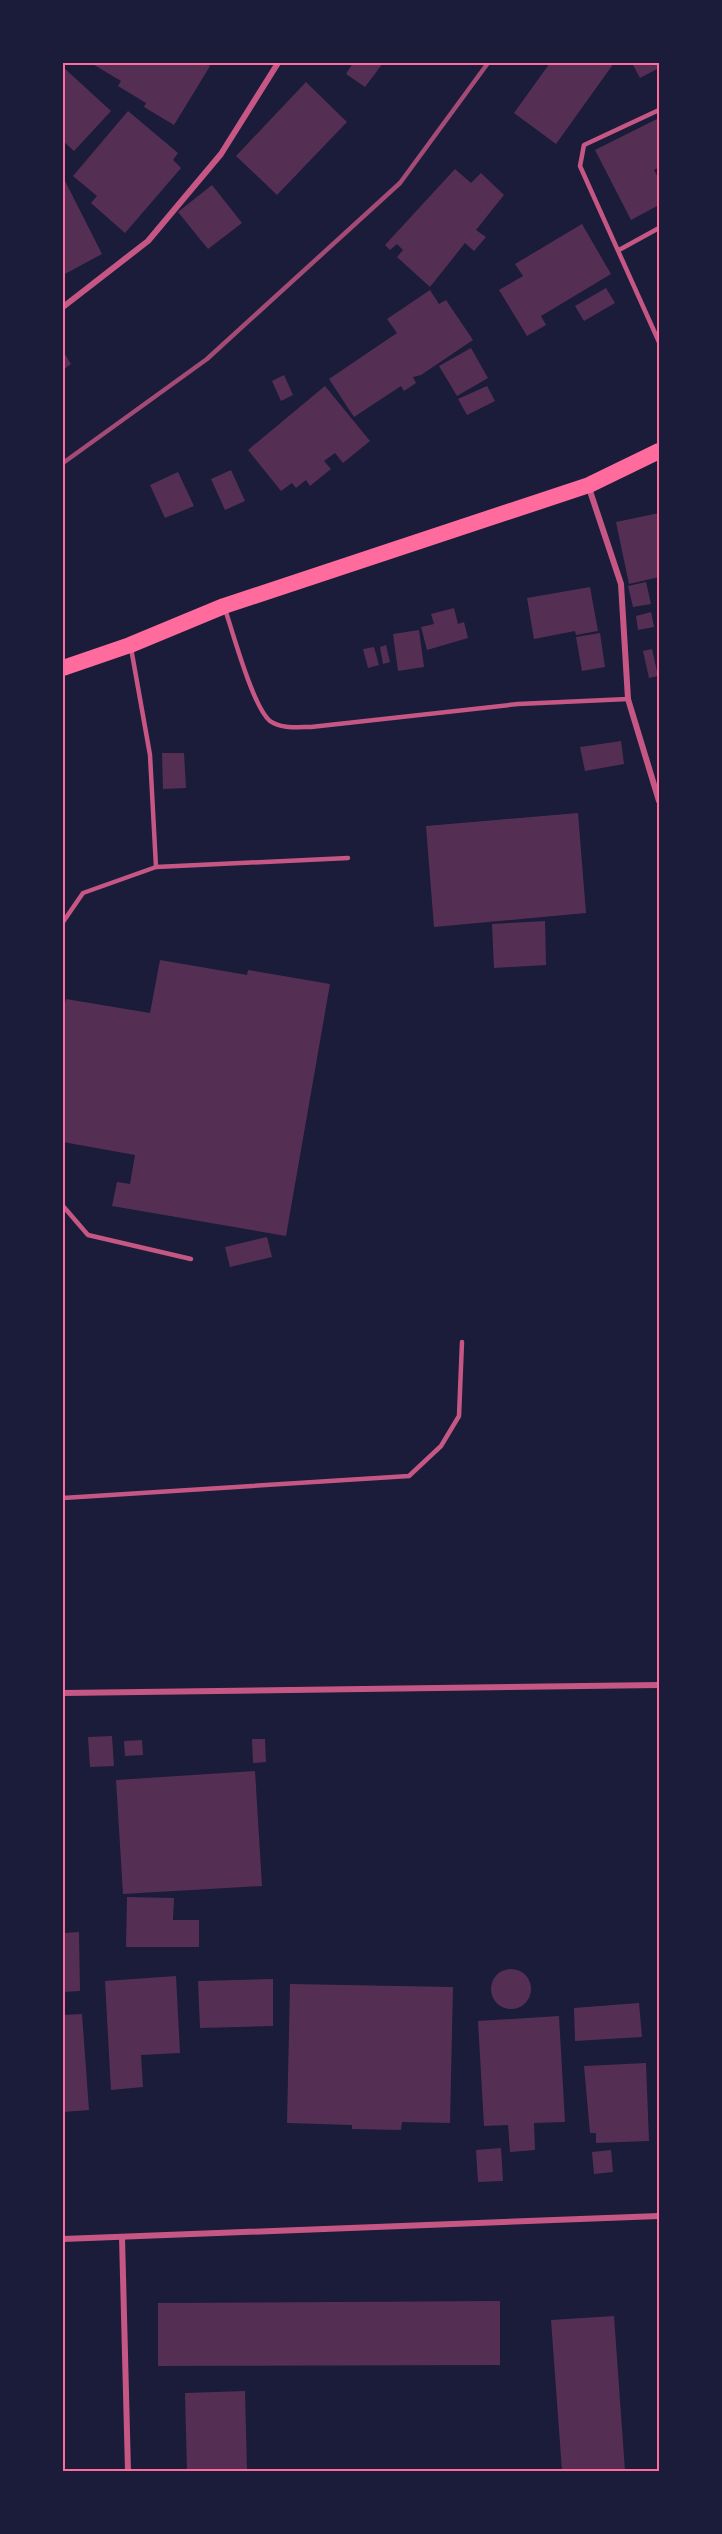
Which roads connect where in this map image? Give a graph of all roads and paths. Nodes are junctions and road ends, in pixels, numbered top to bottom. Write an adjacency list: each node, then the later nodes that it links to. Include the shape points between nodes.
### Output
1 (278, 63): 5 (street, via 221,154 148,241)
2 (659, 110): 4 (lane, via 584,145 580,166)
3 (659, 228): 4 (lane)
4 (619, 250): 6 (lane)
5 (63, 307)
6 (659, 342)
7 (659, 451): 8 (highway)
8 (589, 485): 9 (highway); 12 (street, via 621,584)
9 (224, 606): 10 (highway); 12 (lane, via 259,707 271,721 285,727 518,704)
10 (130, 645): 11 (highway); 15 (lane, via 150,755)
11 (63, 668)
12 (628, 699): 13 (street)
13 (659, 801)
14 (348, 858): 15 (lane)
15 (156, 867): 16 (lane, via 83,893)
16 (63, 922)
17 (63, 1206): 18 (lane, via 88,1235)
18 (191, 1259)
19 (462, 1342): 20 (lane, via 459,1416 441,1446 409,1476)
20 (63, 1498)
21 (659, 1685): 22 (street)
22 (63, 1693)
23 (659, 2216): 24 (street)
24 (122, 2237): 25 (street); 26 (street)
25 (63, 2239)
26 (128, 2471)

